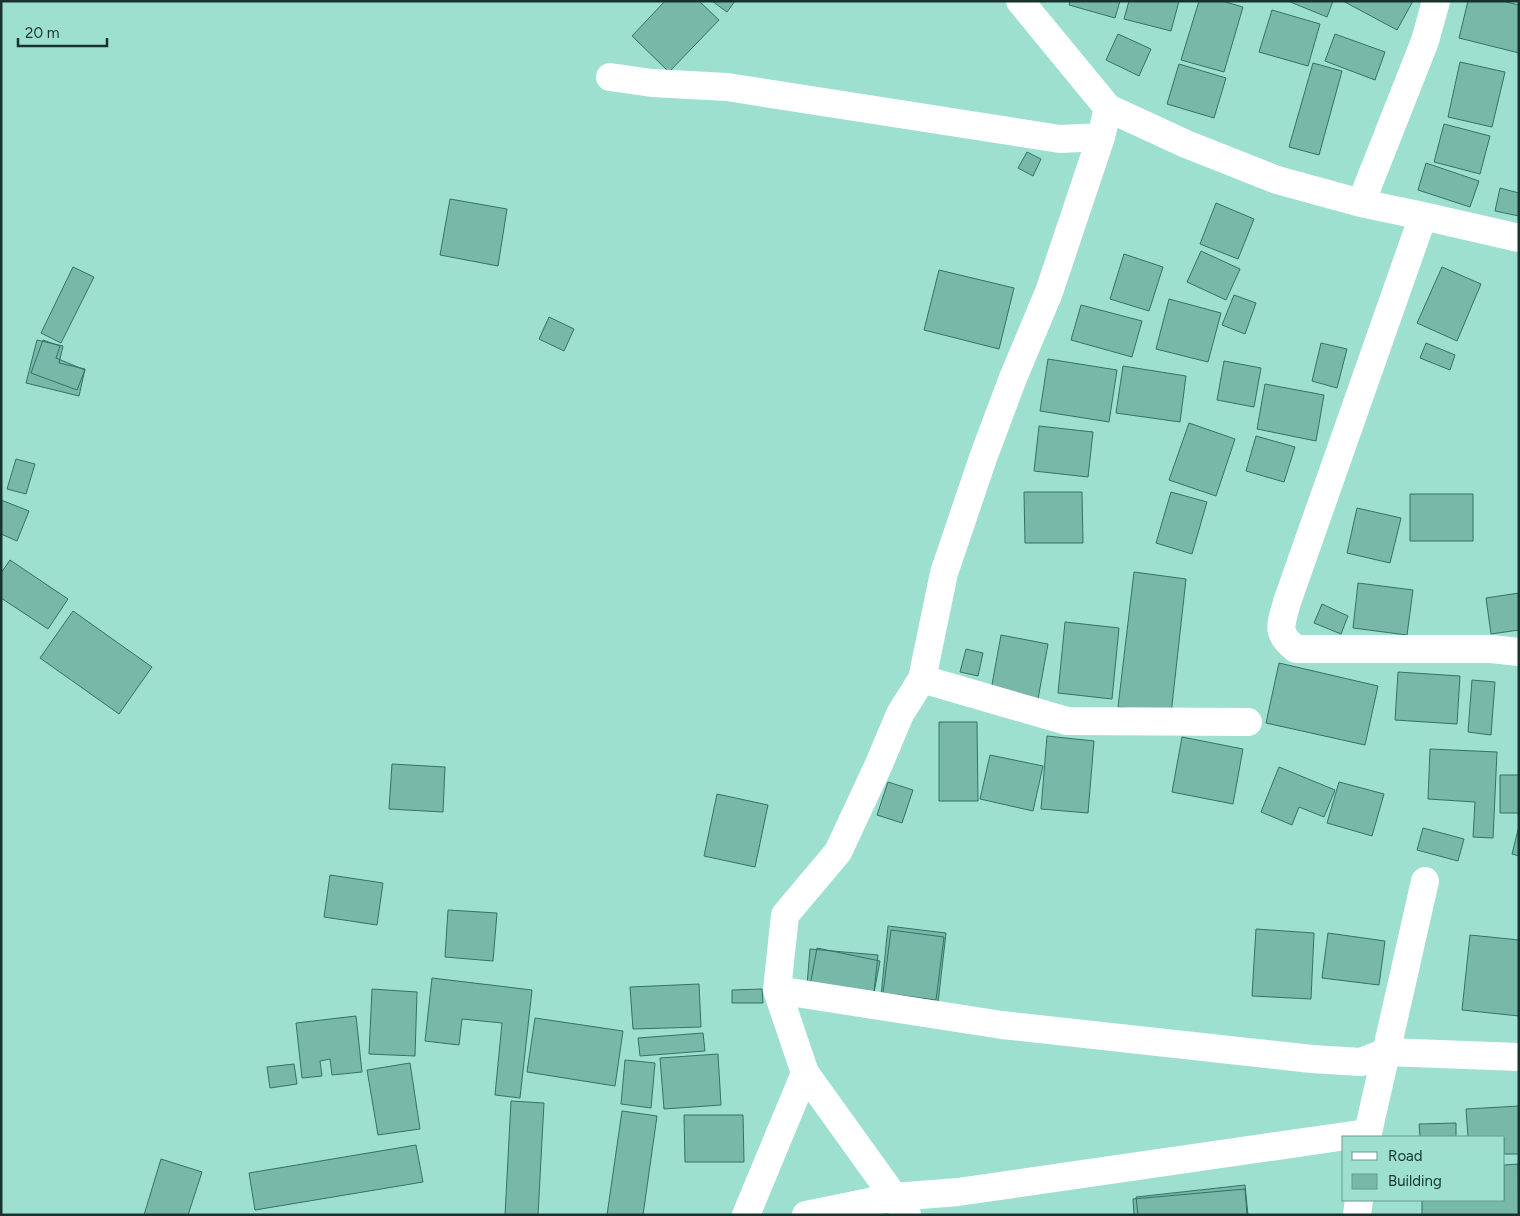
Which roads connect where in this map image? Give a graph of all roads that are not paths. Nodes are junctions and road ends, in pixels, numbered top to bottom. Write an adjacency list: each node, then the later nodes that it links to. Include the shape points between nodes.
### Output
1 (1020, 1): 4 (street)
2 (1436, 1): 6 (street, via 1425,41)
3 (610, 77): 5 (street, via 726,87 1060,139)
4 (1108, 108): 5 (street); 6 (street, via 1276,180)
5 (1101, 137): 10 (street, via 1049,292 1009,387 944,573)
6 (1361, 203): 7 (street)
7 (1423, 216): 8 (street); 9 (street, via 1280,627 1285,640 1296,649 1491,649)
8 (1519, 238)
9 (1519, 652)
10 (922, 679): 11 (street, via 1067,721); 13 (street, via 900,714 838,852 785,915)
11 (1248, 722)
12 (1424, 881): 14 (street)
13 (777, 990): 14 (street, via 1002,1025 1208,1049 1361,1062); 16 (street)
14 (1386, 1052): 15 (street); 17 (street)
15 (1519, 1057)
16 (805, 1073): 20 (street); 21 (street)
17 (1367, 1135)
18 (1342, 1138): 20 (street, via 958,1192)
19 (1359, 1201): 23 (street)
20 (900, 1206): 22 (street)
21 (746, 1215)
22 (806, 1215)
23 (1357, 1215)

